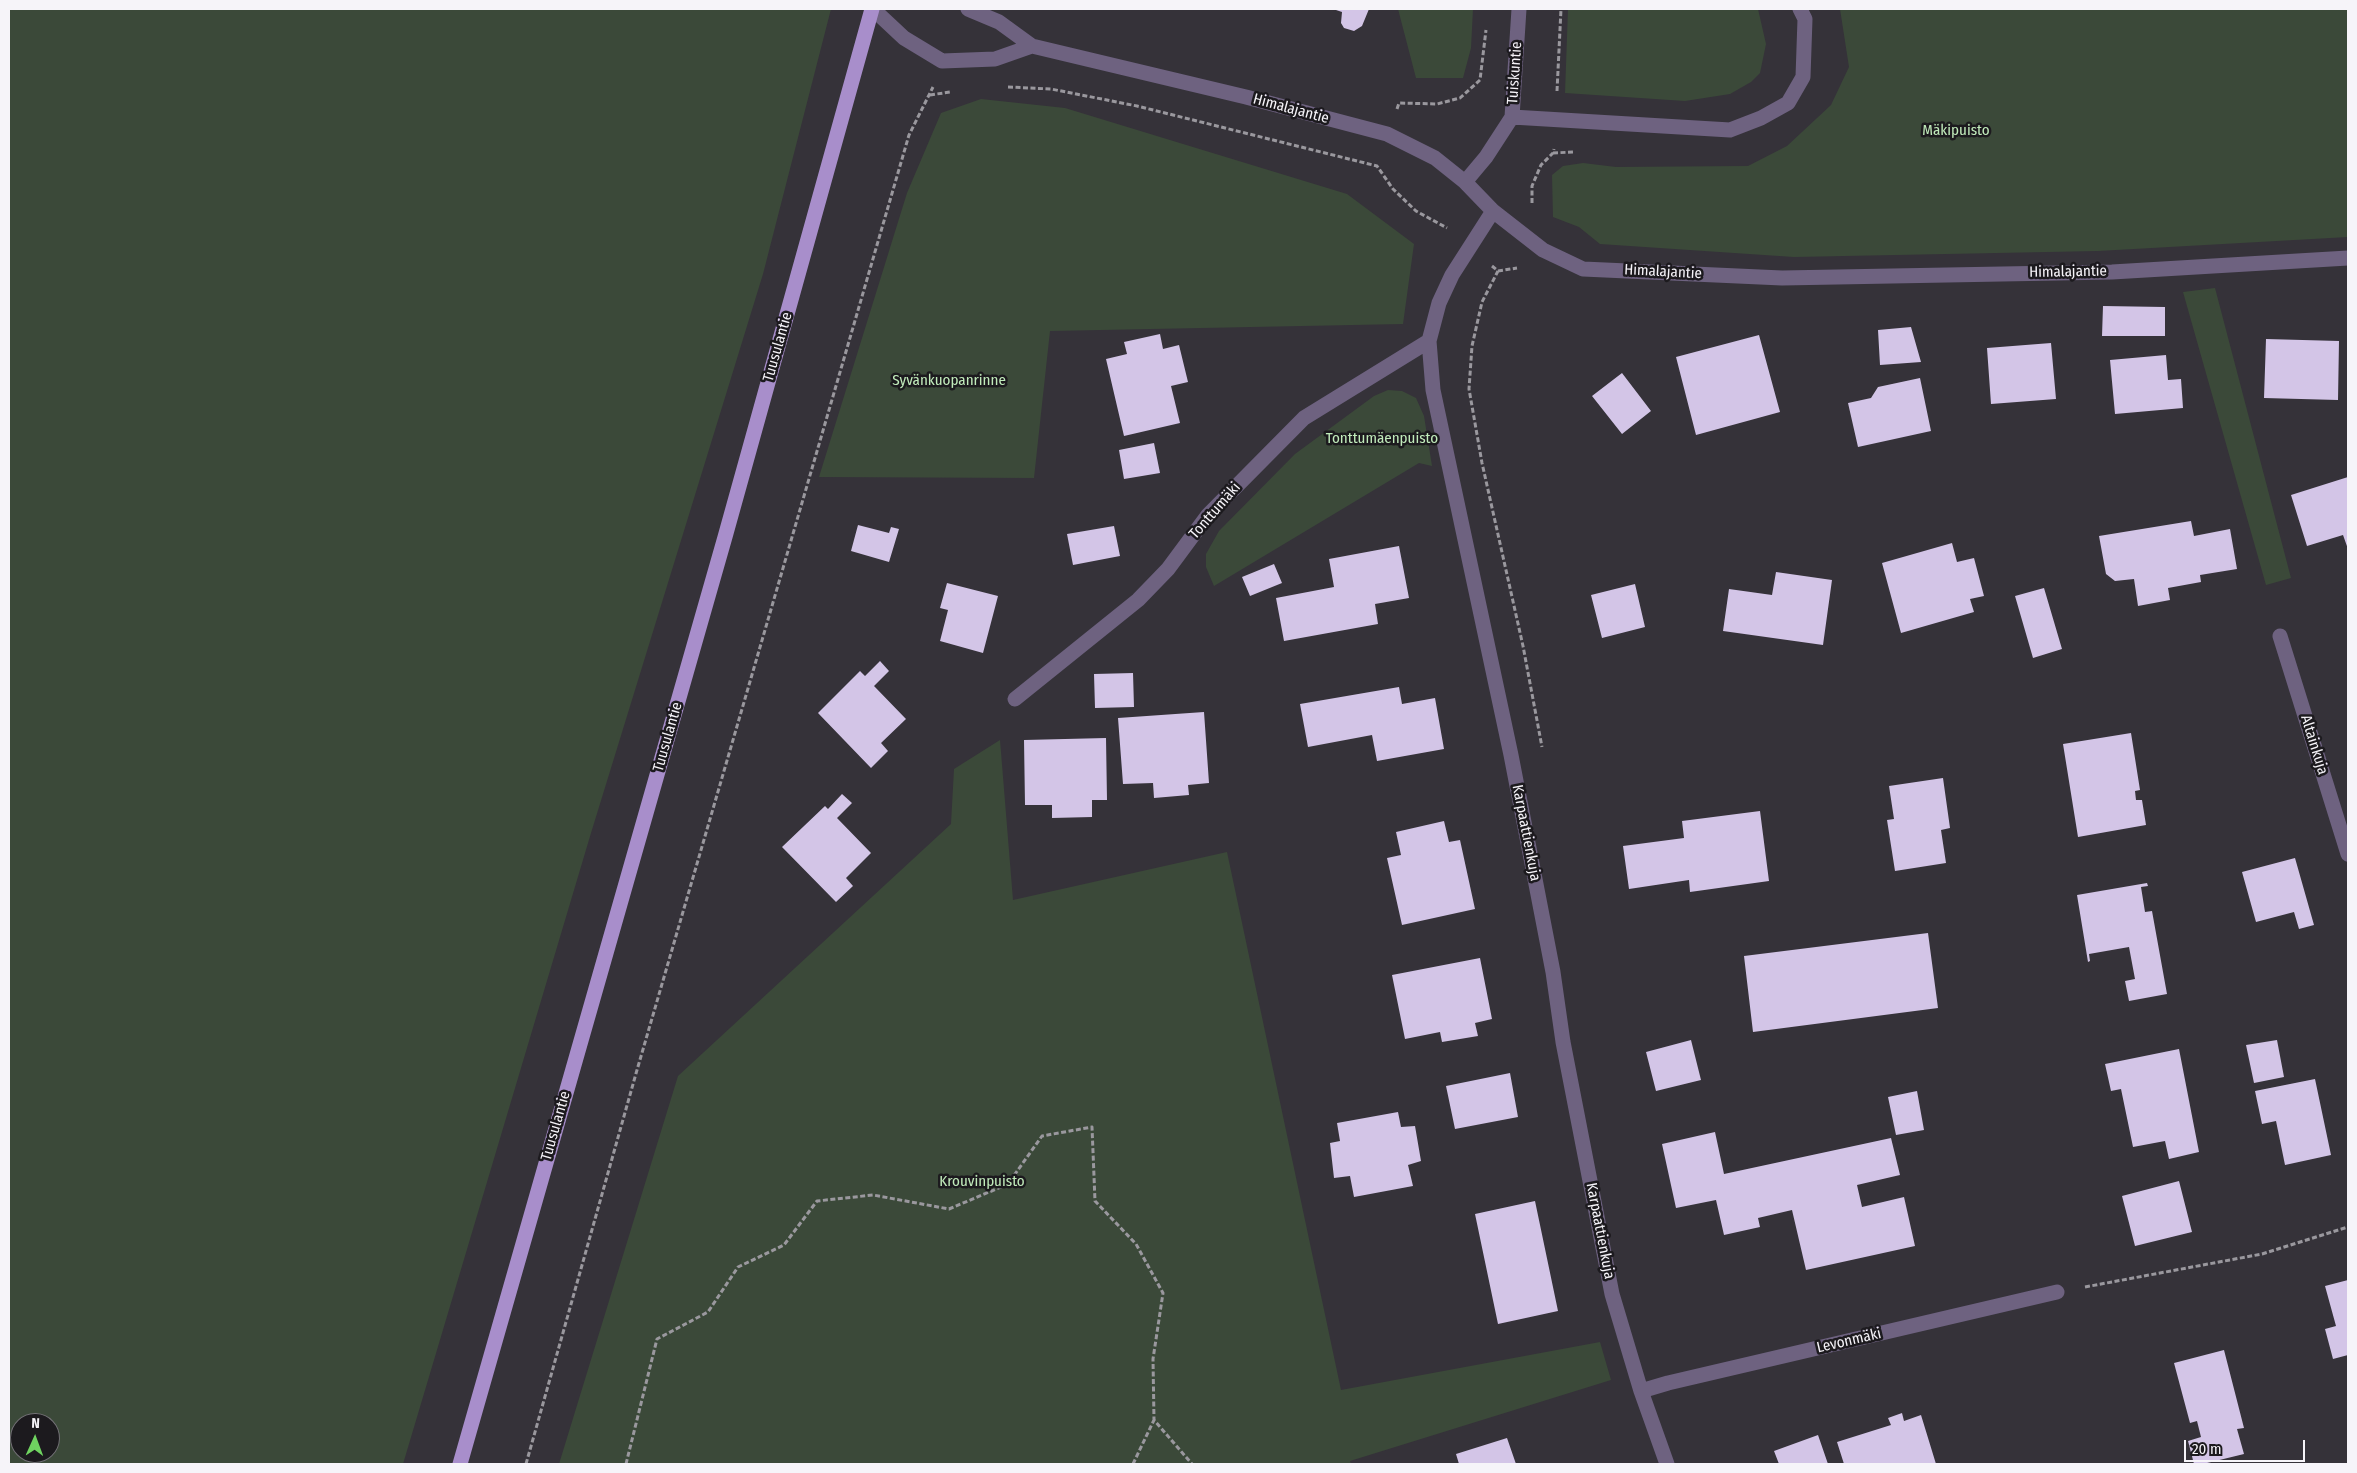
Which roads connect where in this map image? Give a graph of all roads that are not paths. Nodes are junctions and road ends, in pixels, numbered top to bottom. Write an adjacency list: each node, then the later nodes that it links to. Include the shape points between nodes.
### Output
1 (872, 9): 5 (street, via 904,38 942,61 995,59); 16 (main road, Tuusulantie)
2 (968, 9): 5 (street, Himalajantie, via 998,22)
3 (1519, 9): 6 (street, Tuiskuntie)
4 (1800, 9): 6 (street, via 1805,19 1802,77 1788,102 1761,118 1730,130)
5 (1032, 46): 7 (street, Himalajantie, via 1387,134 1435,158)
6 (1512, 117): 7 (street, Tuiskuntie)
7 (1465, 182): 8 (street, Himalajantie)
8 (1493, 211): 9 (street, Himalajantie, via 1543,250 1583,269 1782,278 2112,272); 10 (street, Karpaattienkuja, via 1452,275 1439,303)
9 (2348, 258)
10 (1429, 341): 12 (street, Tonttumäki, via 1304,418 1208,515 1168,569 1138,600); 15 (street, Karpaattienkuja, via 1433,390 1554,972 1563,1042 1612,1294)
11 (2280, 636): 13 (street, Altainkuja)
12 (1015, 699)
13 (2348, 854)
14 (2058, 1292): 15 (street, Levonmäki)
15 (1641, 1391): 17 (street, Karpaattienkuja)
16 (460, 1464)
17 (1667, 1464)

